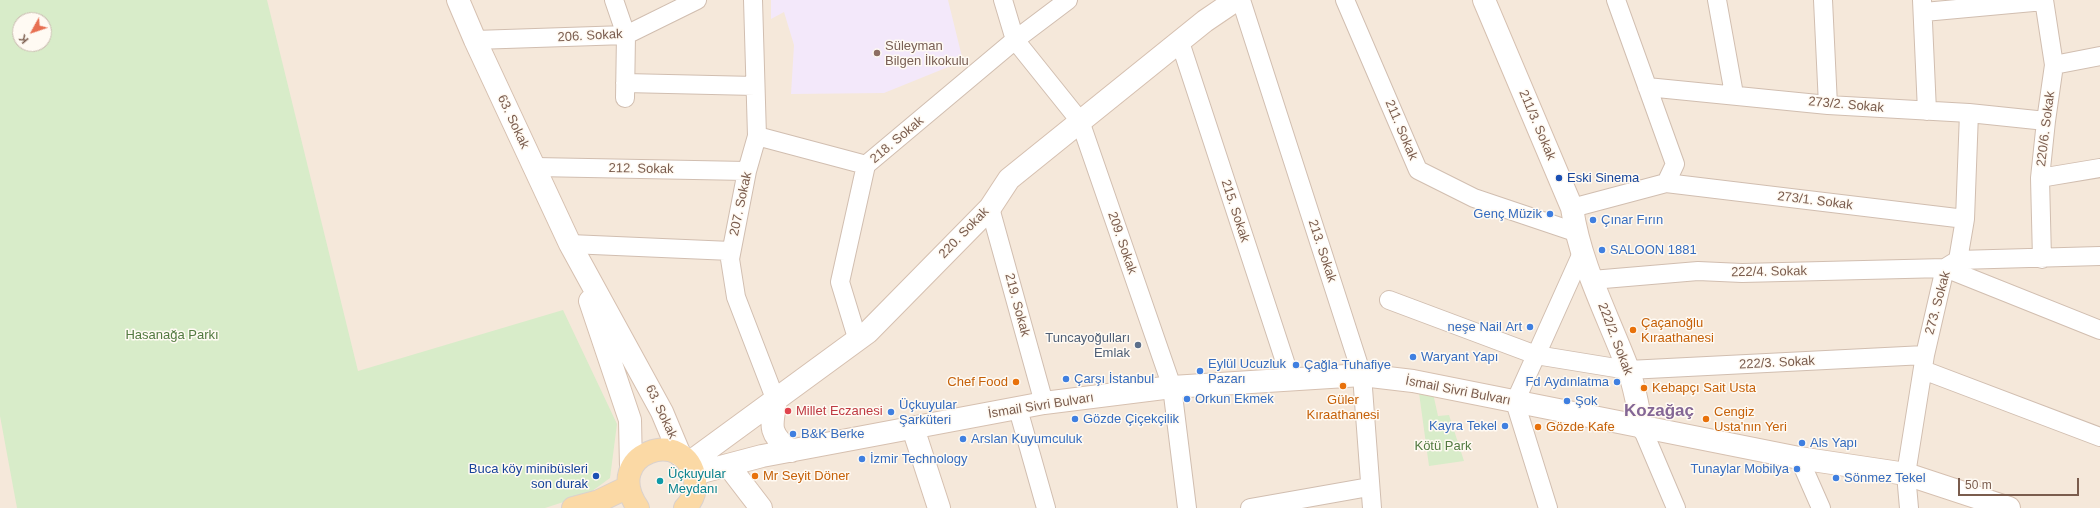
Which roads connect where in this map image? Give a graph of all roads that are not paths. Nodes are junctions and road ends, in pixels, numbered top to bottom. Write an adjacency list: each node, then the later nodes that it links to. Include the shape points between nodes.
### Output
1 (458, 0): 17 (main road, 63. Sokak)
2 (614, 0): 16 (street)
3 (697, 0): 16 (street, 206. Sokak)
4 (753, 0): 22 (street, 207. Sokak)
5 (1003, 0): 18 (street, 209. Sokak)
6 (1068, 0): 18 (street, 218. Sokak)
7 (1236, 0): 19 (main road, 220. Sokak)
8 (1241, 0): 54 (street, 213. Sokak)
9 (1345, 0): 40 (street, 211. Sokak, via 1418,170 1474,198)
10 (1484, 0): 38 (main road, 211/3. Sokak)
11 (1616, 0): 23 (street)
12 (1717, 0): 24 (street)
13 (1823, 0): 25 (street)
14 (2044, 1): 15 (street); 21 (street, 220/6. Sokak)
15 (1923, 6): 26 (street)
16 (626, 36): 17 (street, 206. Sokak); 22 (street, via 625,90)
17 (475, 40): 32 (main road, 63. Sokak)
18 (1015, 40): 28 (street, 209. Sokak); 31 (street, 218. Sokak)
19 (1180, 42): 28 (main road, 220. Sokak); 55 (street, 215. Sokak)
20 (2100, 56): 21 (street)
21 (2054, 65): 29 (street, 220/6. Sokak)
22 (755, 86): 30 (street, 207. Sokak)
23 (1647, 87): 24 (street, 273/2. Sokak); 36 (street, via 1675,164)
24 (1734, 94): 25 (street, 273/2. Sokak)
25 (1828, 105): 26 (street, 273/2. Sokak)
26 (1927, 112): 27 (street, 273/2. Sokak)
27 (1969, 114): 29 (street, 273/2. Sokak); 39 (street, 273. Sokak)
28 (1080, 121): 37 (main road, 220. Sokak, via 1009,179); 56 (street, 209. Sokak)
29 (2046, 121): 35 (street, 220/6. Sokak)
30 (757, 136): 31 (street); 34 (street, 207. Sokak)
31 (866, 165): 50 (street, 218. Sokak, via 840,282)
32 (535, 167): 34 (street, 212. Sokak); 41 (main road, 63. Sokak)
33 (2100, 168): 35 (street)
34 (747, 171): 42 (street, 207. Sokak)
35 (2040, 178): 45 (street, 220/6. Sokak)
36 (1666, 183): 38 (street, 273/1. Sokak); 39 (street, 273/1. Sokak)
37 (990, 208): 50 (main road, 220. Sokak); 59 (street, 219. Sokak)
38 (1572, 208): 40 (main road, 211/3. Sokak)
39 (1965, 219): 46 (street, 273. Sokak)
40 (1575, 232): 43 (main road, 211/3. Sokak)
41 (570, 244): 42 (street); 66 (main road, 63. Sokak, via 659,405); 70 (main road, 63. Sokak, via 630,420)
42 (731, 251): 57 (street, 207. Sokak, via 736,297)
43 (1582, 253): 47 (main road, 222/2. Sokak); 51 (street)
44 (2100, 256): 45 (street, 222/4. Sokak)
45 (2042, 259): 46 (street, 222/4. Sokak)
46 (1952, 264): 47 (street, 222/4. Sokak, via 1742,274 1698,271); 49 (street); 52 (street, 273. Sokak)
47 (1592, 280): 53 (main road, 222/2. Sokak)
48 (1389, 300): 51 (street, 222/3. Sokak)
49 (2100, 330)
50 (858, 341): 57 (main road, 220. Sokak)
51 (1536, 355): 53 (street, 222/3. Sokak); 58 (street)
52 (1924, 363): 53 (street, 222/3. Sokak); 63 (street); 68 (street, 273. Sokak)
53 (1628, 370): 62 (main road, 222/2. Sokak)
54 (1362, 375): 55 (main road, İsmail Sivri Bulvarı); 58 (main road, İsmail Sivri Bulvarı, via 1413,381); 69 (street, 213. Sokak)
55 (1290, 380): 56 (main road, İsmail Sivri Bulvarı)
56 (1172, 387): 59 (main road, İsmail Sivri Bulvarı); 76 (street, 209. Sokak)
57 (776, 401): 64 (main road, via 771,423 773,433 778,441); 66 (main road, 220. Sokak)
58 (1515, 402): 62 (main road, İsmail Sivri Bulvarı); 79 (street)
59 (1044, 403): 60 (main road, İsmail Sivri Bulvarı)
60 (1018, 409): 61 (main road, İsmail Sivri Bulvarı); 75 (street)
61 (913, 428): 64 (main road, İsmail Sivri Bulvarı); 74 (main road)
62 (1642, 428): 65 (main road, İsmail Sivri Bulvarı); 80 (street)
63 (2100, 437)
64 (791, 451): 67 (main road, İsmail Sivri Bulvarı)
65 (1799, 458): 68 (main road, İsmail Sivri Bulvarı); 81 (street)
66 (688, 464): 67 (main road, İsmail Sivri Bulvarı); 70 (main road, via 670,450 653,451 638,458); 72 (main road, via 695,484 694,495)
67 (728, 465): 73 (main road)
68 (1906, 474): 82 (street, 273. Sokak); 83 (main road, İsmail Sivri Bulvarı)
69 (1370, 487): 77 (street); 78 (street, 213. Sokak)
70 (633, 491): 71 (main road)
71 (573, 508)
72 (684, 508)
73 (761, 508)
74 (939, 508)
75 (1046, 508)
76 (1188, 508)
77 (1250, 508)
78 (1372, 508)
79 (1548, 508)
80 (1676, 508)
81 (1821, 508)
82 (1909, 508)
83 (2009, 508)

